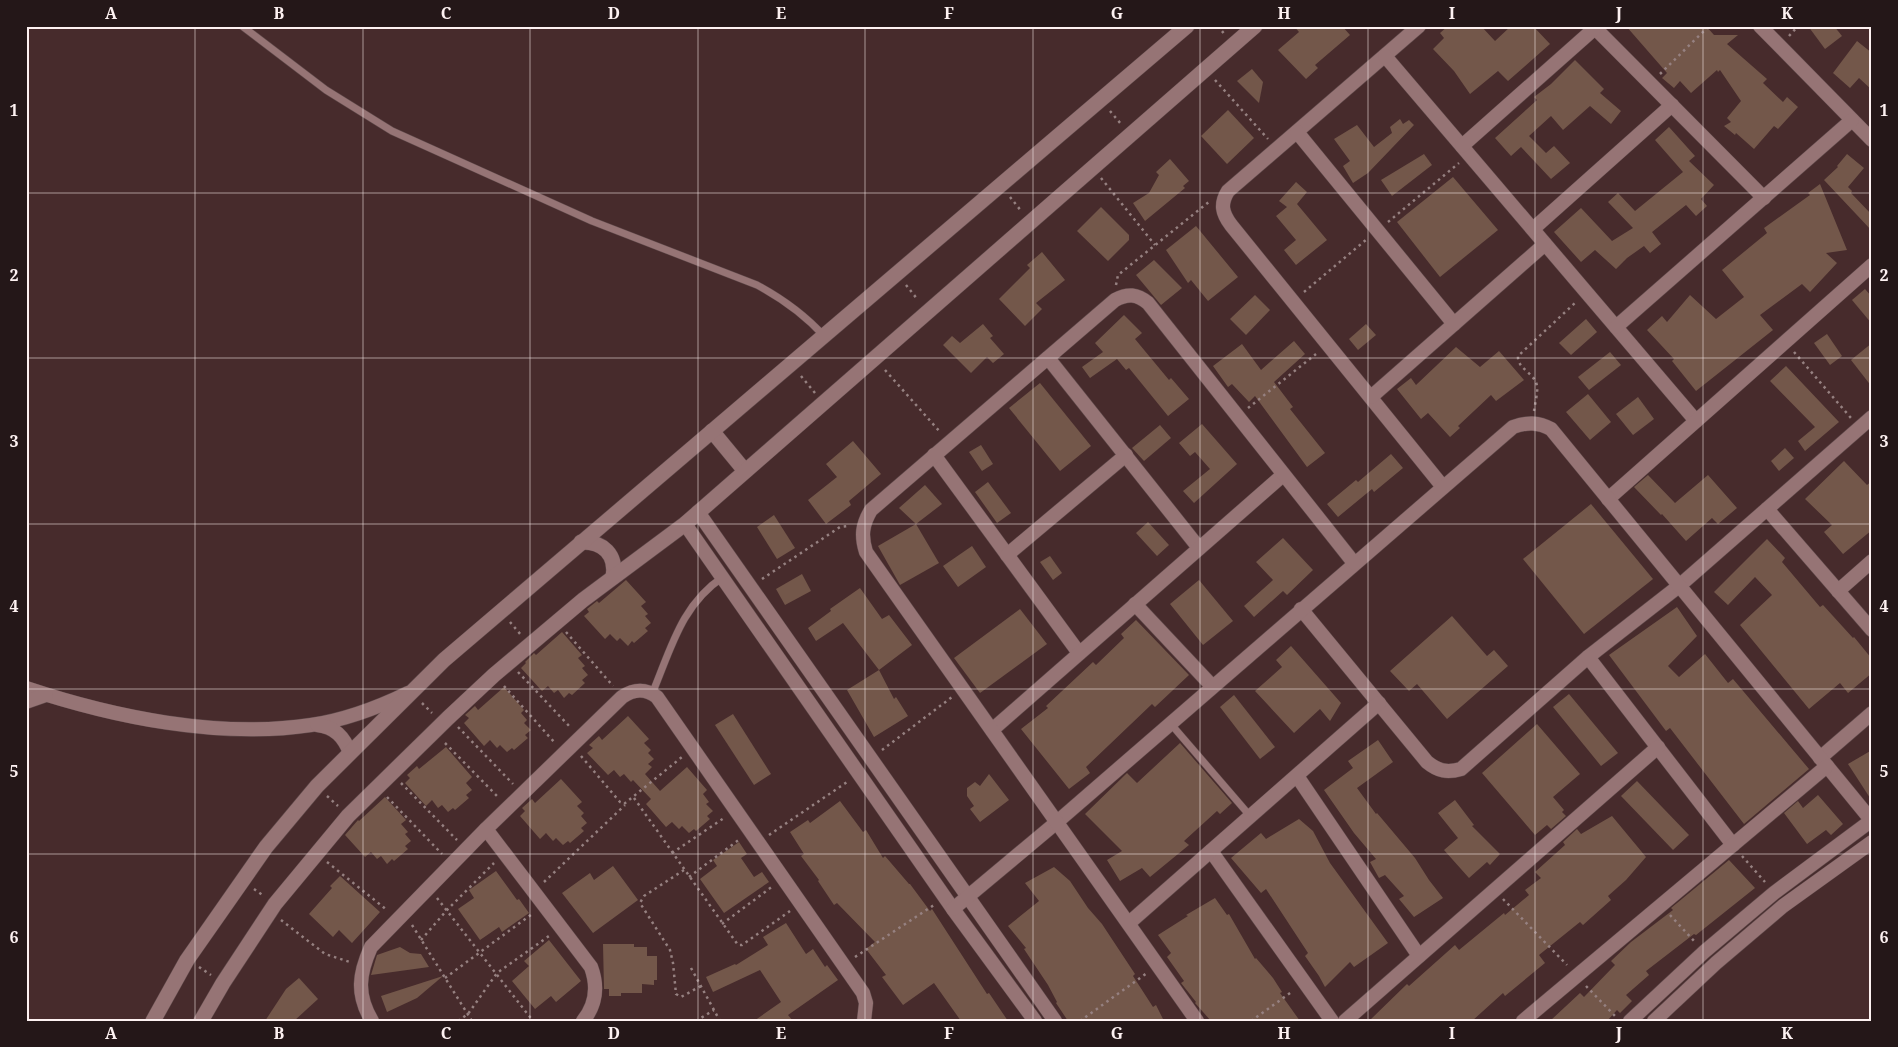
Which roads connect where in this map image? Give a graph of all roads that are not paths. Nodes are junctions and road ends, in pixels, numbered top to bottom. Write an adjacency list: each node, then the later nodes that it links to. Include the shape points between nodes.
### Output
1 (242, 26): 19 (lane, via 326,90 392,131 592,221 756,285 800,312)
2 (1187, 26): 19 (street)
3 (1255, 26): 27 (street)
4 (1419, 26): 7 (street)
5 (1760, 26): 9 (street)
6 (1594, 27): 8 (street); 12 (street)
7 (1385, 56): 10 (street); 12 (street)
8 (1672, 105): 13 (street); 14 (street)
9 (1852, 120): 11 (street); 13 (street)
10 (1297, 132): 17 (street); 21 (street, via 1228,191 1223,199 1223,208 1226,217)
11 (1872, 140)
12 (1462, 146): 14 (street)
13 (1764, 198): 18 (street)
14 (1533, 230): 15 (street)
15 (1545, 244): 17 (street); 18 (street)
16 (1872, 265): 23 (street)
17 (1454, 324): 21 (street)
18 (1616, 327): 23 (street)
19 (824, 337): 24 (street)
20 (1048, 358): 25 (street); 26 (street); 28 (street, via 1115,300 1132,295 1141,298)
21 (1371, 397): 29 (street)
22 (1872, 418): 31 (street)
23 (1696, 421): 30 (street)
24 (712, 432): 27 (street); 34 (street)
25 (934, 455): 36 (street); 58 (street, via 871,510 862,530 863,541 866,552)
26 (1126, 455): 35 (street); 36 (street)
27 (745, 471): 32 (street)
28 (1283, 475): 35 (street); 38 (street)
29 (1443, 487): 30 (street, via 1512,427 1532,423 1551,430); 38 (street)
30 (1608, 499): 41 (street)
31 (1767, 510): 41 (street); 42 (street)
32 (698, 512): 33 (street); 70 (street)
33 (685, 524): 39 (street); 40 (street)
34 (581, 542): 39 (street, via 600,544 607,550 615,568); 50 (street)
35 (1199, 548): 43 (street)
36 (1007, 555): 46 (street)
37 (1872, 561): 42 (street)
38 (1354, 564): 44 (street)
39 (614, 577): 75 (street, via 494,675 348,816 272,908)
40 (723, 578): 51 (lane, via 703,592 688,611); 71 (street)
41 (1679, 586): 47 (street); 61 (street)
42 (1838, 591): 45 (street)
43 (1135, 604): 46 (street); 48 (street)
44 (1301, 609): 48 (street); 54 (street)
45 (1872, 630)
46 (1079, 653): 58 (street)
47 (1588, 657): 54 (street, via 1461,769 1443,771 1434,768); 59 (street)
48 (1212, 686): 56 (street)
49 (26, 688): 52 (street)
50 (411, 692): 57 (street, via 362,712); 60 (street)
51 (652, 694): 66 (street, via 635,691 622,697); 78 (street, via 863,993 866,1003)
52 (46, 695): 53 (street); 57 (street, via 155,720 202,726 249,729)
53 (26, 702)
54 (1379, 704): 62 (street)
55 (1872, 713): 61 (street)
56 (1170, 723): 63 (lane); 65 (street)
57 (311, 725): 60 (street, via 325,726 337,732 346,741)
58 (992, 730): 65 (street)
59 (1658, 747): 68 (street); 73 (street)
60 (350, 753): 74 (street, via 317,786 242,880 187,960)
61 (1824, 762): 64 (street); 68 (street)
62 (1297, 776): 63 (street); 73 (street)
63 (1251, 816): 69 (street)
64 (1872, 821): 85 (street, via 1774,893)
65 (1057, 822): 70 (street); 72 (street)
66 (486, 829): 76 (street, via 371,947 363,965 360,987 365,1009); 77 (street, via 587,959 594,975 595,992 590,1011)
67 (1872, 842): 86 (street, via 1776,913)
68 (1733, 845): 84 (street)
69 (1211, 851): 72 (street); 82 (street)
70 (968, 896): 71 (street); 80 (street)
71 (949, 904): 79 (street)
72 (1129, 923): 81 (street)
73 (1419, 956): 83 (street)
74 (153, 1021)
75 (201, 1021)
76 (372, 1021)
77 (582, 1021)
78 (864, 1021)
79 (1035, 1021)
80 (1056, 1021)
81 (1197, 1021)
82 (1332, 1021)
83 (1345, 1021)
84 (1523, 1021)
85 (1630, 1021)
86 (1654, 1021)

